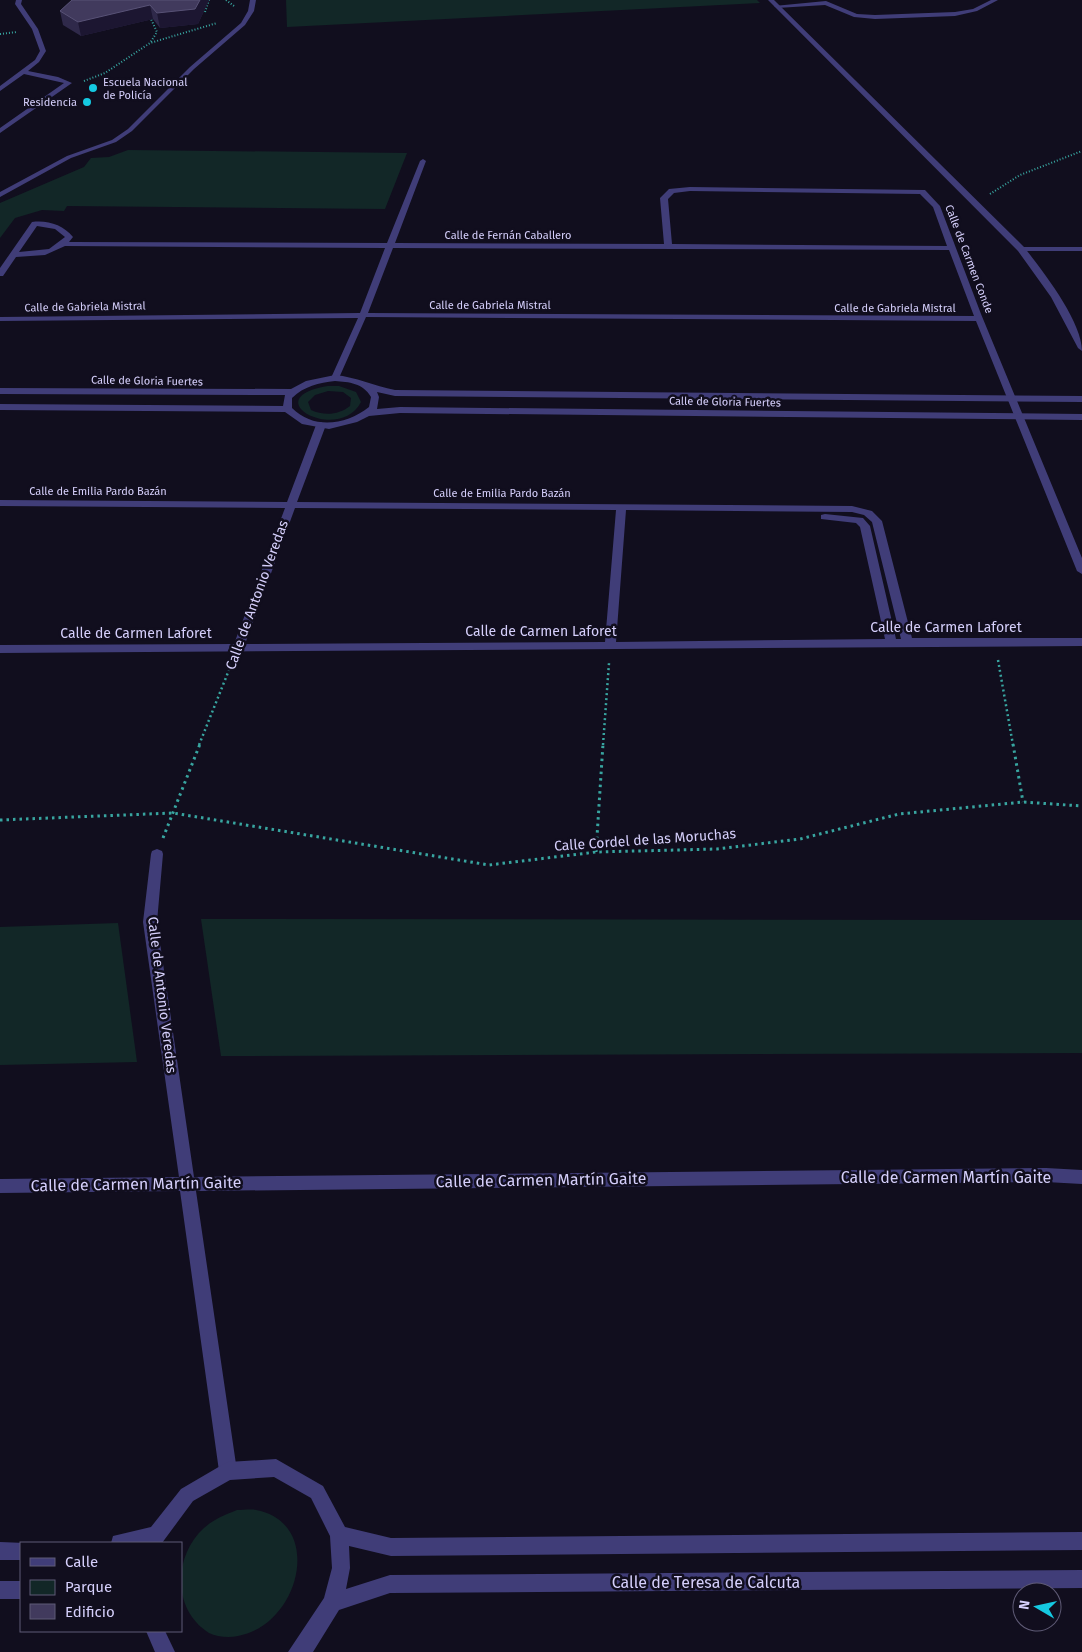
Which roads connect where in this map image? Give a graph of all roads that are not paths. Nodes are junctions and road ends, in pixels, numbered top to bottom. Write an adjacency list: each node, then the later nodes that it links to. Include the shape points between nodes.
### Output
1 (19, 0): 7 (street, via 18,4 35,29 44,51)
2 (253, 0): 11 (street, via 251,11 238,30 192,68 130,130 114,141 69,157)
3 (771, 0): 6 (street)
4 (995, 0): 5 (street, via 975,10 955,14 875,17 856,16)
5 (825, 1): 6 (street)
6 (777, 6): 16 (street)
7 (24, 72): 8 (street); 9 (street, via 69,83)
8 (0, 89)
9 (0, 131)
10 (423, 161): 13 (street)
11 (0, 195)
12 (67, 240): 13 (street, Calle de Fernán Caballero); 18 (street, via 39,254); 18 (street, via 64,229 35,224)
13 (392, 242): 14 (street, Calle de Fernán Caballero); 21 (street)
14 (668, 243): 15 (street, Calle de Fernán Caballero); 15 (street, Calle de Carmen Conde, via 664,198 672,191 690,189 922,192 936,206)
15 (950, 245): 22 (street, Calle de Carmen Conde)
16 (1021, 249): 17 (street); 24 (street, via 1052,291)
17 (1082, 249)
18 (14, 255): 19 (street)
19 (0, 274)
20 (0, 311): 21 (street, Calle de Gabriela Mistral)
21 (364, 313): 22 (street, Calle de Gabriela Mistral); 23 (street, Calle de Gabriela Mistral); 25 (street)
22 (979, 317): 29 (street, Calle de Carmen Conde)
23 (0, 320)
24 (1082, 348)
25 (335, 378): 26 (street, Calle de Gloria Fuertes); 28 (street, via 311,382)
26 (368, 387): 29 (street, Calle de Gloria Fuertes, via 395,393); 33 (street, via 373,391 375,402)
27 (0, 391): 28 (street, Calle de Gloria Fuertes)
28 (293, 392): 32 (street, via 288,397)
29 (1012, 399): 30 (street, Calle de Gloria Fuertes); 34 (street, Calle de Carmen Conde)
30 (1082, 399)
31 (0, 408): 32 (street)
32 (287, 409): 36 (street, via 299,420)
33 (367, 413): 34 (street, Calle de Gloria Fuertes, via 410,410); 36 (street, via 347,423)
34 (1019, 416): 35 (street, Calle de Gloria Fuertes); 41 (street, Calle de Carmen Conde)
35 (1082, 417)
36 (321, 425): 38 (street, Calle de Antonio Veredas)
37 (0, 503): 38 (street, Calle de Emilia Pardo Bazán)
38 (289, 509): 39 (street, Calle de Emilia Pardo Bazán); 40 (street, Calle de Emilia Pardo Bazán); 46 (street, Calle de Antonio Veredas)
39 (620, 510): 42 (street, Calle de Emilia Pardo Bazán, via 859,520 865,526); 43 (street, Calle de Emilia Pardo Bazán, via 852,509 868,513 877,521); 45 (street)
40 (0, 511)
41 (1082, 571)
42 (892, 642): 43 (street, Calle de Carmen Laforet); 45 (street, Calle de Carmen Laforet)
43 (907, 642): 44 (street, Calle de Carmen Laforet)
44 (1082, 642)
45 (610, 646): 46 (street, Calle de Carmen Laforet)
46 (238, 648): 47 (street, Calle de Carmen Laforet)
47 (0, 649)
48 (157, 854): 50 (street, Calle de Antonio Veredas, via 150,922)
49 (1082, 1177): 50 (street, Calle de Carmen Martín Gaite)
50 (187, 1184): 51 (street, Calle de Carmen Martín Gaite); 52 (street, Calle de Antonio Veredas)
51 (0, 1186)
52 (228, 1471): 53 (street, via 276,1468 316,1492); 54 (street, via 187,1494)
53 (339, 1535): 55 (street, via 391,1547); 62 (street, via 341,1568)
54 (155, 1539): 56 (street)
55 (1082, 1541)
56 (129, 1542)
57 (20, 1551): 58 (street)
58 (0, 1552)
59 (1082, 1579): 62 (street, Calle de Teresa de Calcuta, via 390,1584)
60 (0, 1590): 61 (street)
61 (20, 1590)
62 (333, 1602): 65 (street, via 304,1648)
63 (155, 1632): 64 (street)
64 (165, 1652)
65 (298, 1652)

